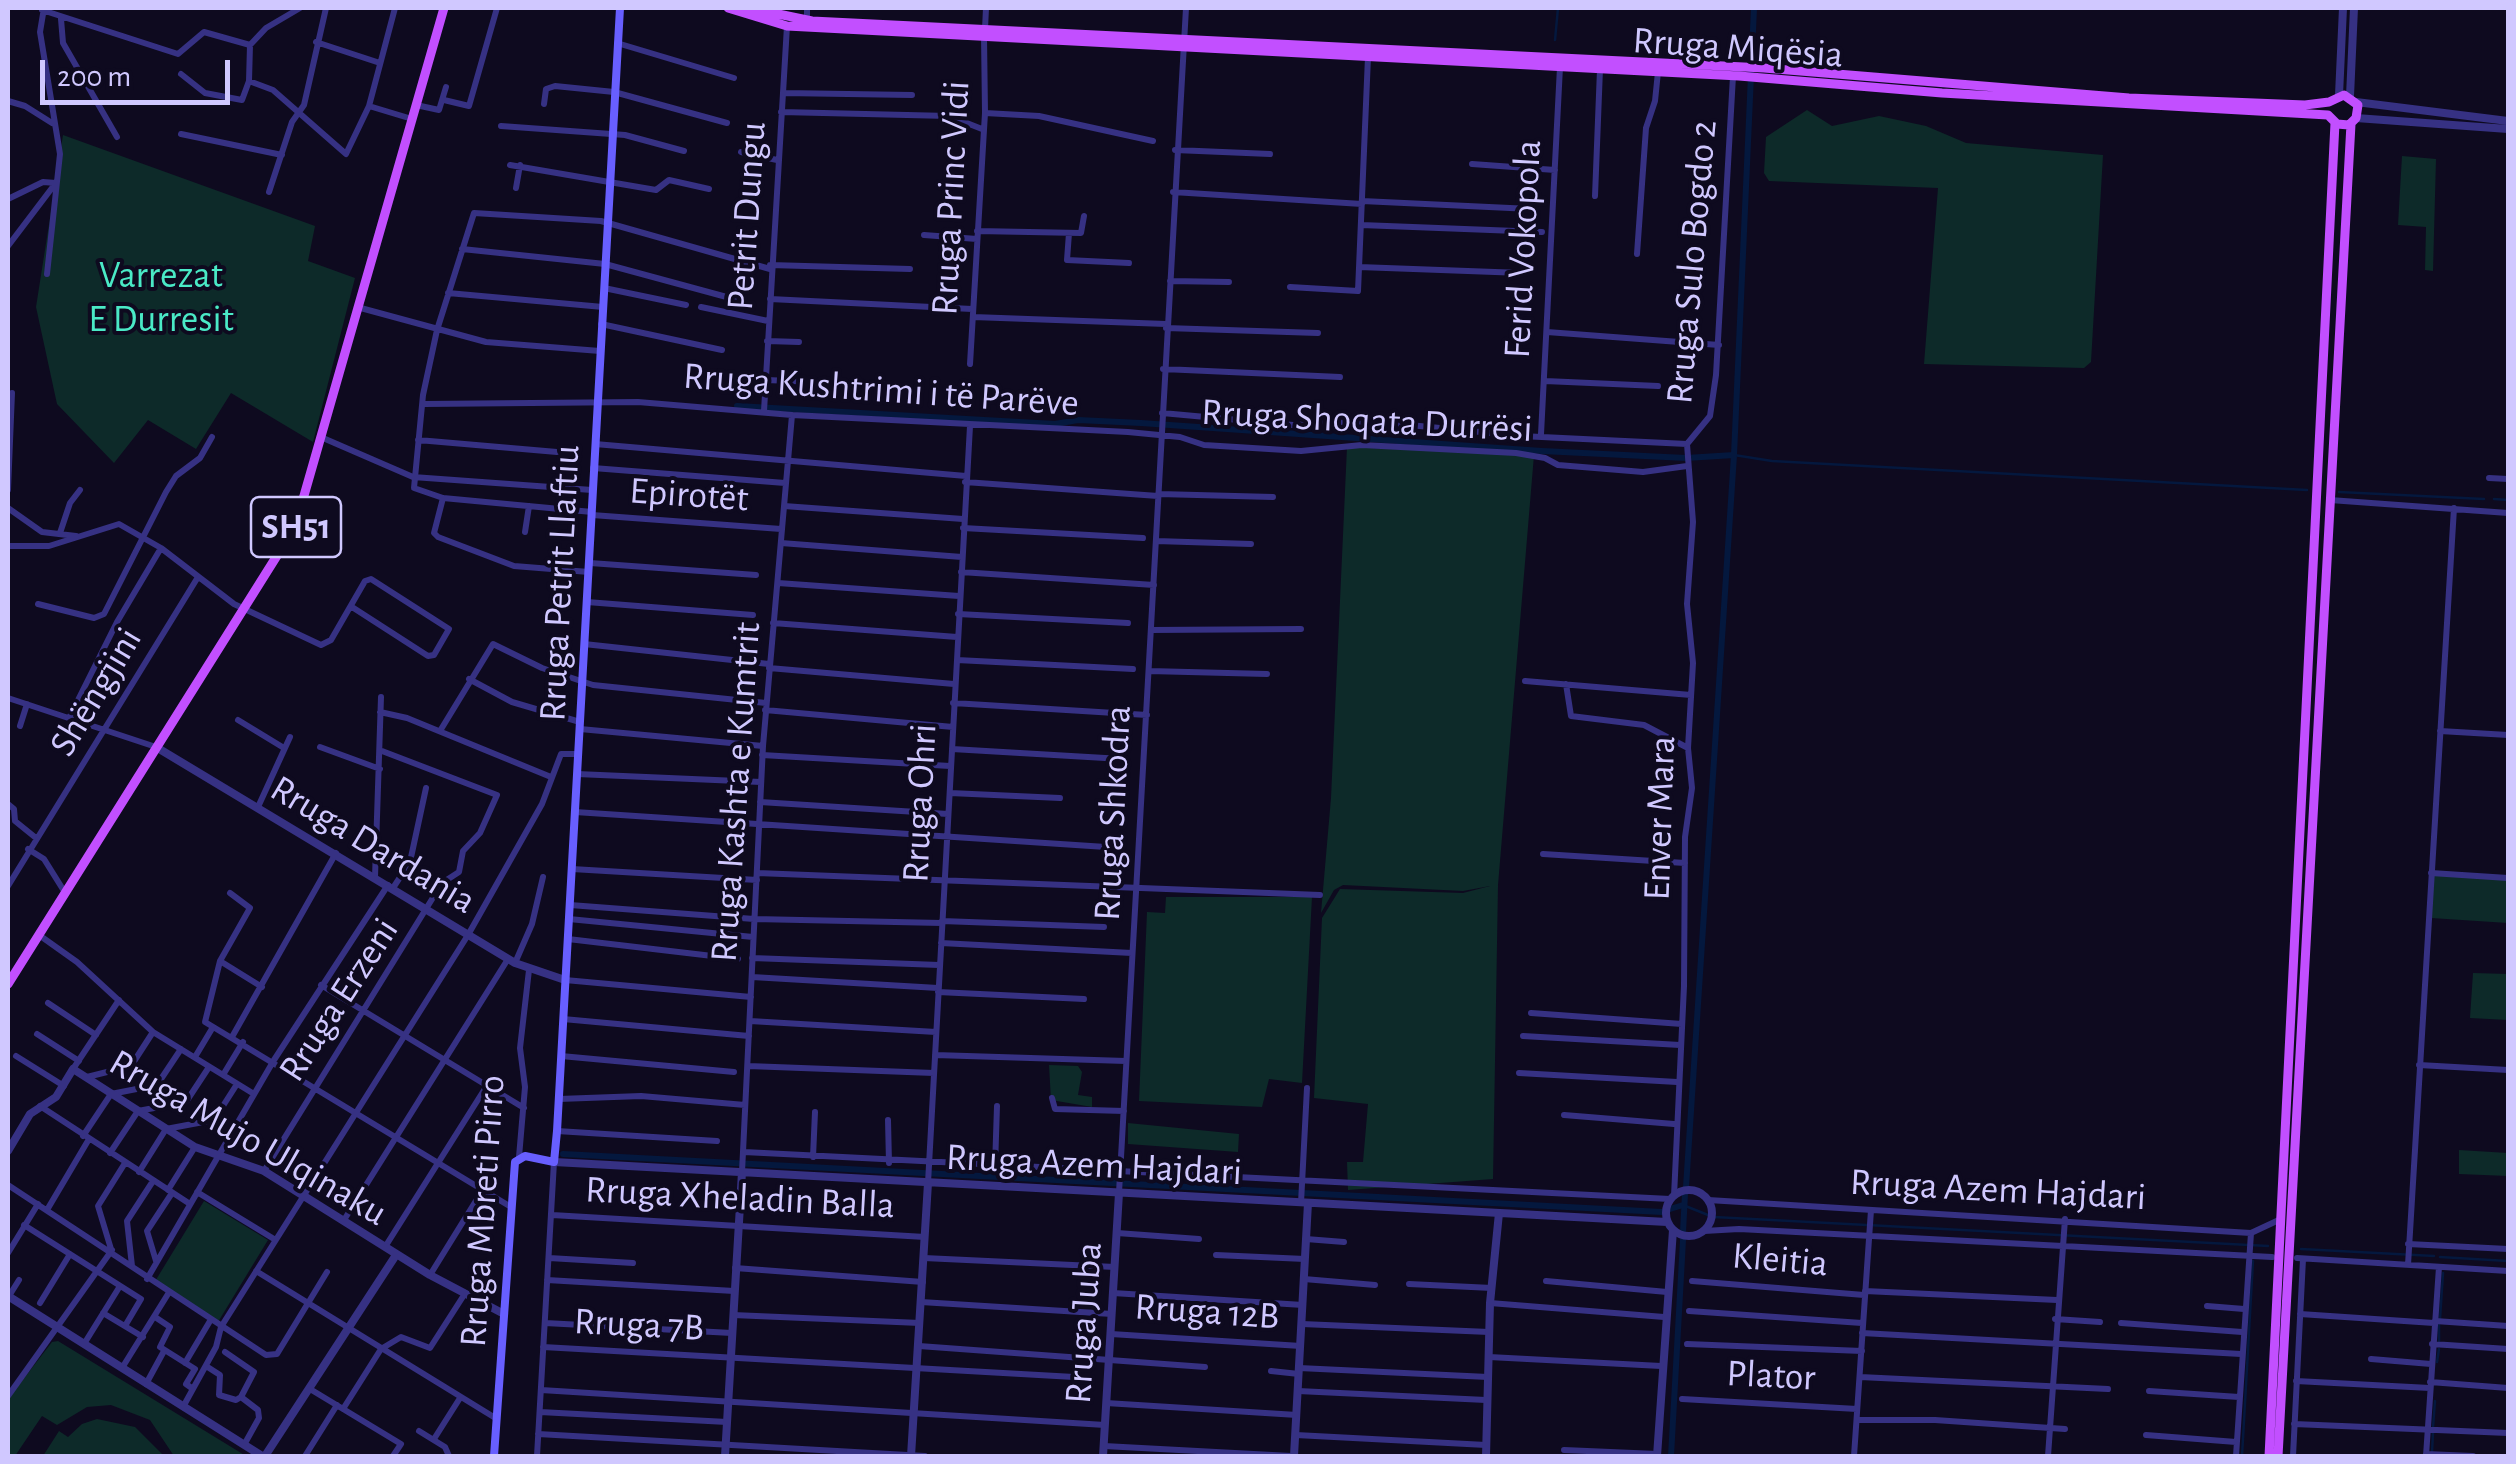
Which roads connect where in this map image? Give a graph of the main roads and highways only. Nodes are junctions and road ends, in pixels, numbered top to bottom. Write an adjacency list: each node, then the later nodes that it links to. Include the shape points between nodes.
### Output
1 (444, 8): 12 (main road, SH51, via 296,527)
2 (620, 8): 14 (main road, Rruga Petrit Llaftiu)
3 (728, 8): 5 (main road, Rruga Miqësia, via 787,26)
4 (749, 8): 5 (main road, Rruga Miqësia, via 808,20)
5 (984, 32): 6 (main road, Rruga Miqësia)
6 (1185, 42): 8 (main road, Rruga Miqësia); 8 (main road, Rruga Miqësia)
7 (1758, 72): 8 (main road, Rruga Miqësia); 9 (main road, Rruga Miqësia, via 2129,98); 10 (main road, Rruga Miqësia, via 1942,93)
8 (1737, 73)
9 (2344, 99): 10 (main road); 11 (main road)
10 (2331, 119): 11 (main road, Rruga Miqësia); 16 (main road)
11 (2354, 121): 17 (main road)
12 (8, 984)
13 (519, 1158): 14 (main road, Rruga Azem Hajdari); 15 (main road, Rruga Mbreti Pirro)
14 (554, 1162)
15 (494, 1456)
16 (2269, 1456)
17 (2278, 1456)

